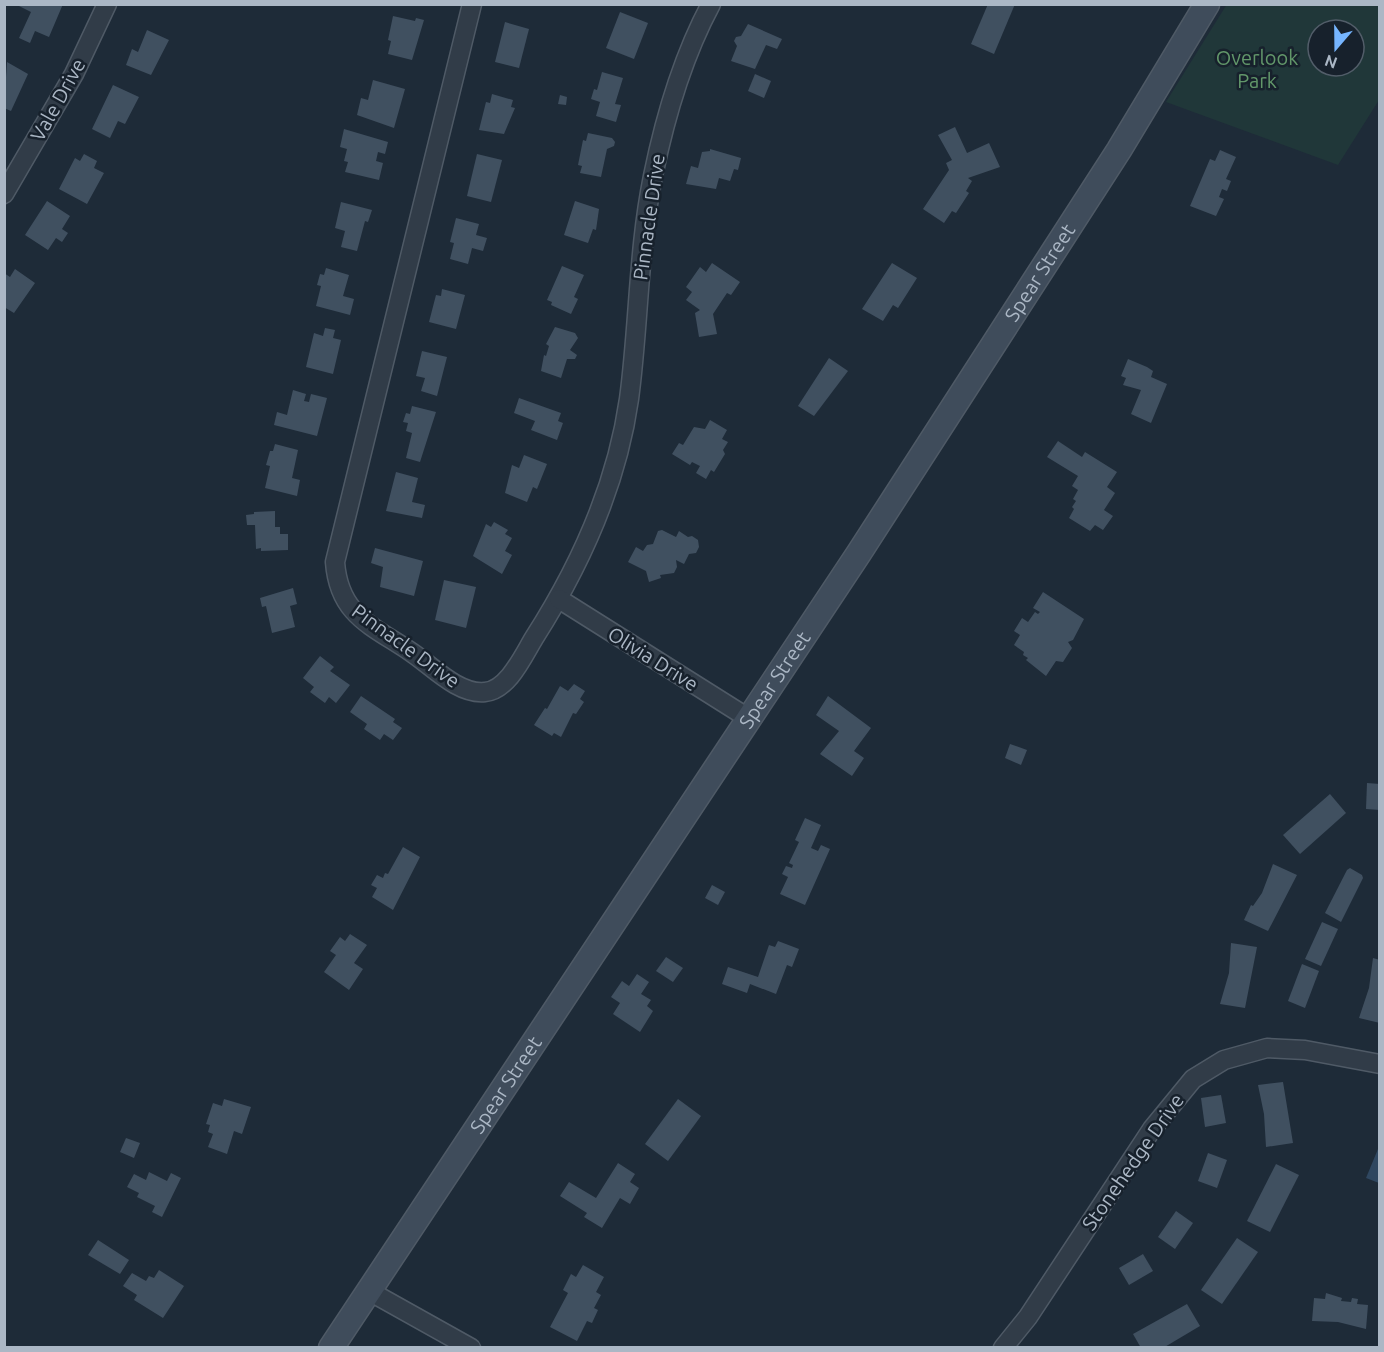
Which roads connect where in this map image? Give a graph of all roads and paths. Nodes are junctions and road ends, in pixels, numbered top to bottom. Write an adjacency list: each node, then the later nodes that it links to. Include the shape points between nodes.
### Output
1 (107, 4): 5 (street, Vale Drive, via 74,74)
2 (472, 4): 6 (street, Pinnacle Drive, via 348,504 335,562 337,583 346,603 360,619 458,685 483,692 498,688 518,664)
3 (711, 4): 6 (street, Pinnacle Drive, via 681,72 653,176 644,228 628,401 618,452 603,501)
4 (1207, 4): 7 (main road, Spear Street, via 992,349)
5 (4, 194)
6 (559, 599): 7 (street, Olivia Drive)
7 (748, 718): 9 (main road, Spear Street)
8 (1380, 1064): 12 (street, Stonehedge Drive, via 1305,1050 1267,1048 1224,1060 1193,1079 1152,1129 1028,1317)
9 (369, 1291): 10 (main road, Spear Street); 11 (street)
10 (331, 1347)
11 (471, 1347)
12 (1003, 1347)

